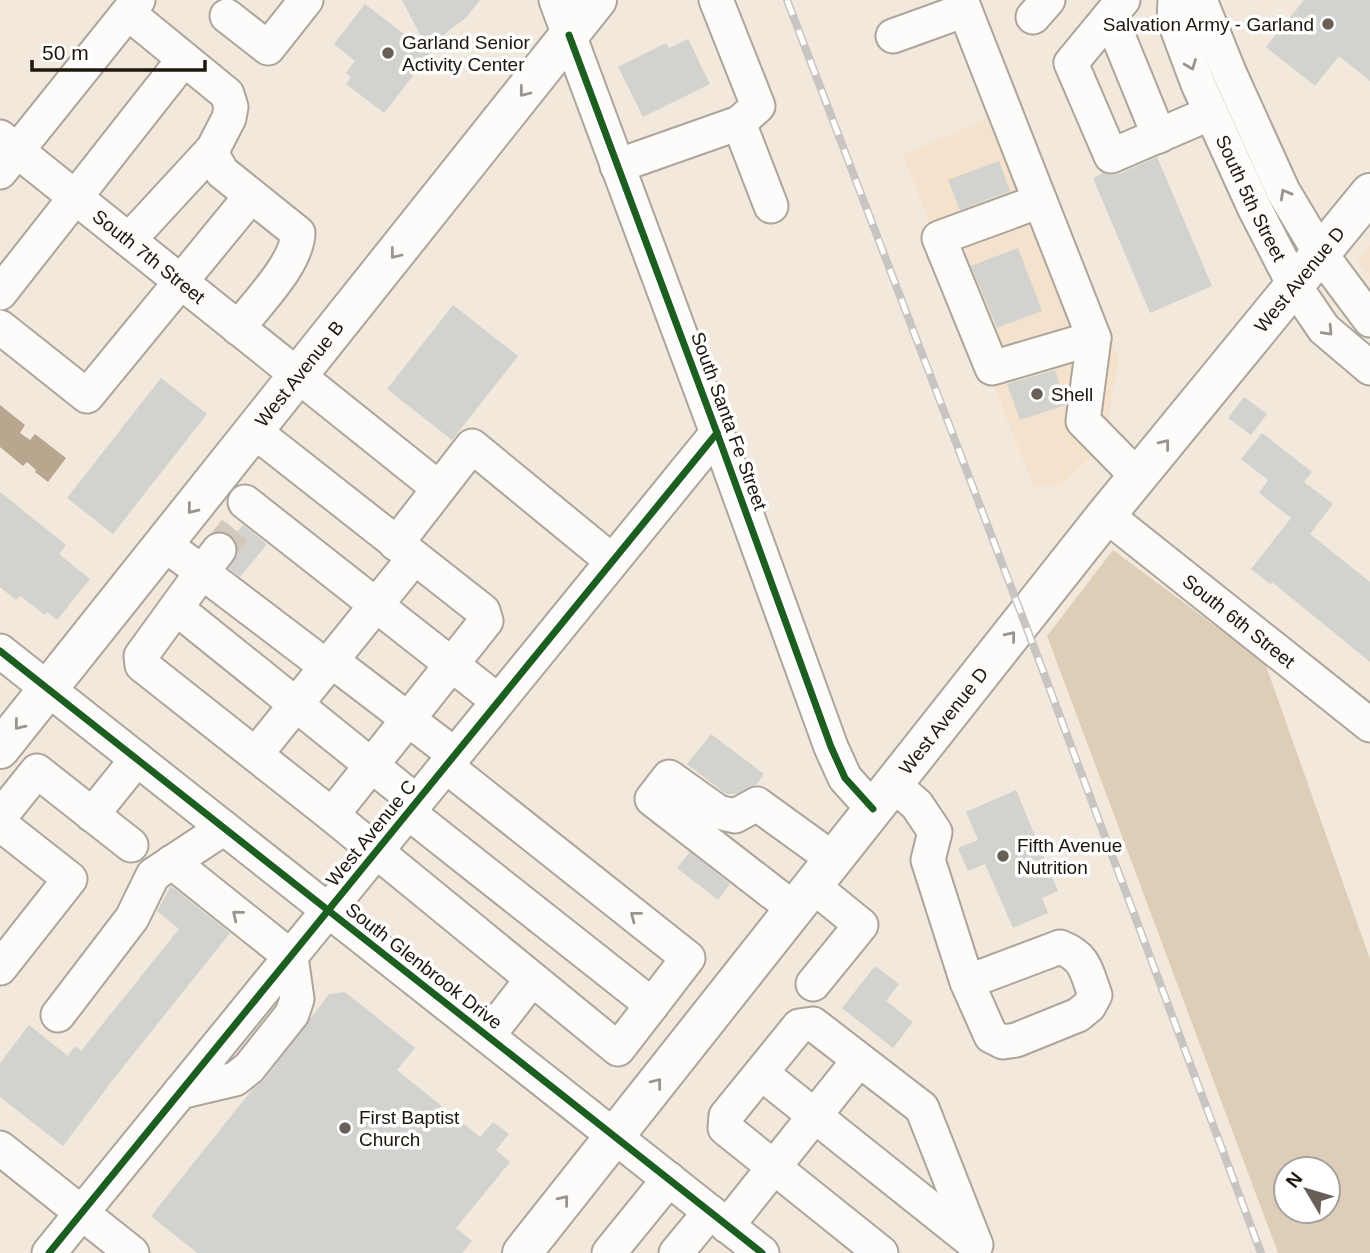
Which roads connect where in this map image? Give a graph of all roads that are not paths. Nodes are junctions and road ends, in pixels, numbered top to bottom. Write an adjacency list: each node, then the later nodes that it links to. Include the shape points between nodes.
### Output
1 (306, 0): 6 (street, via 268,48)
2 (597, 0): 10 (main road, West Avenue B)
3 (716, 0): 14 (street, via 758,106)
4 (1175, 0): 13 (street, South 5th Street, one-way to 13, via 1174,20)
5 (1200, 0): 25 (street, South 5th Street, one-way to 5, via 1283,191)
6 (225, 5)
7 (963, 5): 11 (street); 22 (street)
8 (133, 7): 12 (street); 17 (street)
9 (1116, 8): 15 (street); 15 (street, via 1071,63 1111,156)
10 (563, 17): 18 (street, South Santa Fe Street); 34 (main road, West Avenue B, one-way to 34)
11 (893, 36)
12 (184, 60): 16 (street, via 227,94 229,118); 21 (street)
13 (1211, 113): 15 (street); 27 (street, South 5th Street)
14 (739, 123): 18 (street); 23 (street)
15 (1158, 136)
16 (213, 149): 20 (street, via 222,172); 24 (street)
17 (6, 153): 21 (street, South 7th Street)
18 (617, 166): 36 (street, South Santa Fe Street)
19 (1370, 193): 25 (main road, West Avenue D)
20 (251, 196): 26 (street); 31 (street, via 298,233 298,244)
21 (75, 198): 24 (street, South 7th Street); 28 (street)
22 (1040, 201): 32 (street); 32 (street, via 939,238 992,368)
23 (771, 206)
24 (129, 240): 26 (street, South 7th Street)
25 (1320, 253): 27 (main road, West Avenue D); 29 (street, South 5th Street)
26 (180, 282): 30 (street, via 87,396); 31 (street, South 7th Street)
27 (1294, 285): 33 (street, South 5th Street, one-way to 33, via 1324,329); 38 (main road, West Avenue D, one-way to 27)
28 (0, 293)
29 (1370, 320)
30 (0, 327)
31 (238, 328): 34 (street, South 7th Street)
32 (1094, 338): 38 (street, via 1083,421)
33 (1370, 368)
34 (298, 376): 35 (main road, West Avenue B); 39 (street, South 7th Street)
35 (254, 431): 37 (main road, West Avenue B); 43 (street)
36 (717, 433): 44 (street, West Avenue C); 60 (street, South Santa Fe Street, via 845,778)
37 (228, 463): 41 (street); 42 (main road, West Avenue B, one-way to 42)
38 (1138, 477): 40 (main road, West Avenue D)
39 (426, 478)
40 (1106, 515): 54 (street, South 6th Street); 60 (main road, West Avenue D, one-way to 40)
41 (225, 538): 42 (street); 45 (street); 46 (street); 49 (street)
42 (164, 544): 50 (main road, West Avenue B)
43 (405, 551): 44 (street, via 472,446); 45 (street); 48 (street, via 483,611 486,621)
44 (612, 561): 51 (street, West Avenue C)
45 (376, 605): 48 (street); 49 (street)
46 (176, 608): 52 (street); 56 (street, via 141,656 142,665)
47 (0, 651): 50 (street, South Glenbrook Drive)
48 (452, 665): 51 (street); 53 (street)
49 (327, 667): 52 (street); 53 (street, via 341,668)
50 (48, 689): 55 (main road, West Avenue B, one-way to 55); 57 (street, South Glenbrook Drive)
51 (498, 701): 58 (street, West Avenue C)
52 (296, 704): 56 (street); 59 (street)
53 (408, 719): 58 (street); 59 (street)
54 (1370, 726)
55 (0, 749)
56 (256, 754): 63 (street)
57 (137, 759): 62 (street); 64 (street, South Glenbrook Drive)
58 (450, 760): 61 (street, West Avenue C); 76 (street, one-way to 58, via 688,958)
59 (372, 767): 61 (street); 63 (street)
60 (883, 797): 69 (main road, West Avenue D); 74 (street, South Santa Fe Street, via 917,805 935,832 928,860)
61 (413, 808): 67 (street, West Avenue C); 76 (street)
62 (92, 814): 65 (street, via 37,771); 66 (street)
63 (332, 815): 67 (street)
64 (224, 828): 68 (street); 70 (street, South Glenbrook Drive)
65 (4, 835): 72 (street, via 80,886)
66 (131, 845)
67 (377, 853): 70 (street, West Avenue C); 73 (street)
68 (172, 862): 71 (street, one-way to 68); 77 (street, via 153,874 132,918)
69 (813, 885): 75 (street, via 861,925); 82 (main road, West Avenue D, one-way to 69)
70 (329, 911): 71 (street, West Avenue C); 78 (street, South Glenbrook Drive)
71 (291, 957): 86 (street, West Avenue C)
72 (0, 968)
73 (532, 979): 76 (street, via 618,1049); 78 (street)
74 (967, 982)
75 (813, 984)
76 (652, 1005)
77 (58, 1015)
78 (488, 1036): 82 (street, South Glenbrook Drive)
79 (859, 1060): 80 (street, via 813,1024 799,1026); 81 (street); 89 (street, via 922,1108)
80 (761, 1073): 81 (street); 84 (street, via 726,1116 725,1128)
81 (814, 1116): 84 (street); 89 (street)
82 (615, 1136): 85 (street, South Glenbrook Drive); 93 (main road, West Avenue D, one-way to 82)
83 (0, 1148): 86 (street)
84 (774, 1167): 87 (street); 96 (street)
85 (669, 1179): 87 (street, South Glenbrook Drive); 88 (street)
86 (82, 1212): 91 (street, West Avenue C); 92 (street)
87 (719, 1219): 90 (street, South Glenbrook Drive); 95 (street)
88 (636, 1220): 94 (street); 95 (street)
89 (973, 1249)
90 (759, 1252)
91 (49, 1253)
92 (132, 1253)
93 (522, 1253)
94 (609, 1253)
95 (676, 1253)
96 (881, 1253)

